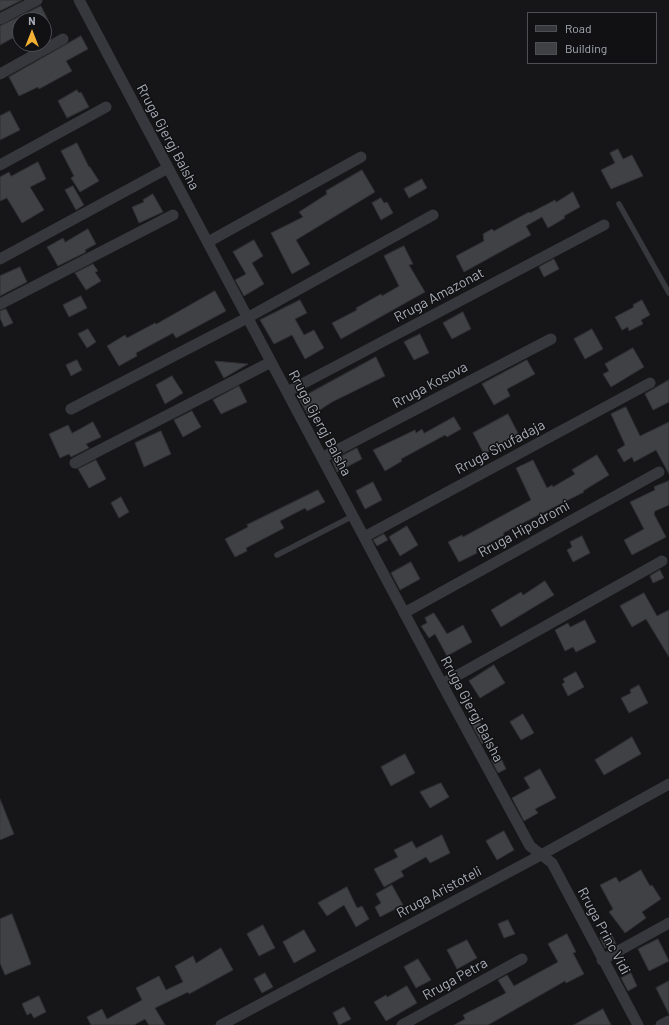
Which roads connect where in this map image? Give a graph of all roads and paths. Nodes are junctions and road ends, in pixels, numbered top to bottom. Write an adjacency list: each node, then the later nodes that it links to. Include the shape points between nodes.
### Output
1 (37, 0): 3 (street)
2 (79, 0): 9 (street, Rruga Gjergj Balsha)
3 (0, 19)
4 (63, 40): 5 (street)
5 (0, 74)
6 (106, 107): 8 (street)
7 (361, 157): 14 (street)
8 (0, 165)
9 (168, 168): 14 (street, Rruga Gjergj Balsha); 15 (street)
10 (620, 204): 16 (lane)
11 (173, 215): 17 (street)
12 (433, 215): 18 (street)
13 (604, 225): 22 (street, Rruga Amazonat)
14 (208, 242): 18 (street, Rruga Gjergj Balsha)
15 (0, 259)
16 (669, 293)
17 (0, 304)
18 (247, 318): 20 (street, Rruga Gjergj Balsha); 23 (street)
19 (551, 339): 24 (street, Rruga Kosova)
20 (271, 362): 22 (street, Rruga Gjergj Balsha); 25 (street)
21 (650, 383): 28 (street, Rruga Shufadaja)
22 (287, 392): 24 (street, Rruga Gjergj Balsha)
23 (71, 409)
24 (322, 458): 27 (street, Rruga Gjergj Balsha)
25 (75, 463)
26 (659, 472): 31 (street, Rruga Hipodromi)
27 (353, 516): 28 (street, Rruga Gjergj Balsha); 29 (lane)
28 (364, 537): 31 (street, Rruga Gjergj Balsha)
29 (277, 555)
30 (662, 561): 32 (street)
31 (404, 613): 32 (street, Rruga Gjergj Balsha)
32 (442, 684): 34 (street, Rruga Gjergj Balsha, via 530,846)
33 (669, 784): 34 (street, Rruga Aristoteli)
34 (541, 855): 37 (street, Rruga Princ Vidi, via 552,863); 39 (street, Rruga Aristoteli)
35 (669, 923): 37 (street)
36 (522, 959): 40 (street, Rruga Petra)
37 (602, 960): 41 (street, Rruga Princ Vidi)
38 (669, 1021): 42 (street)
39 (224, 1024)
40 (402, 1025)
41 (638, 1025)
42 (661, 1025)

